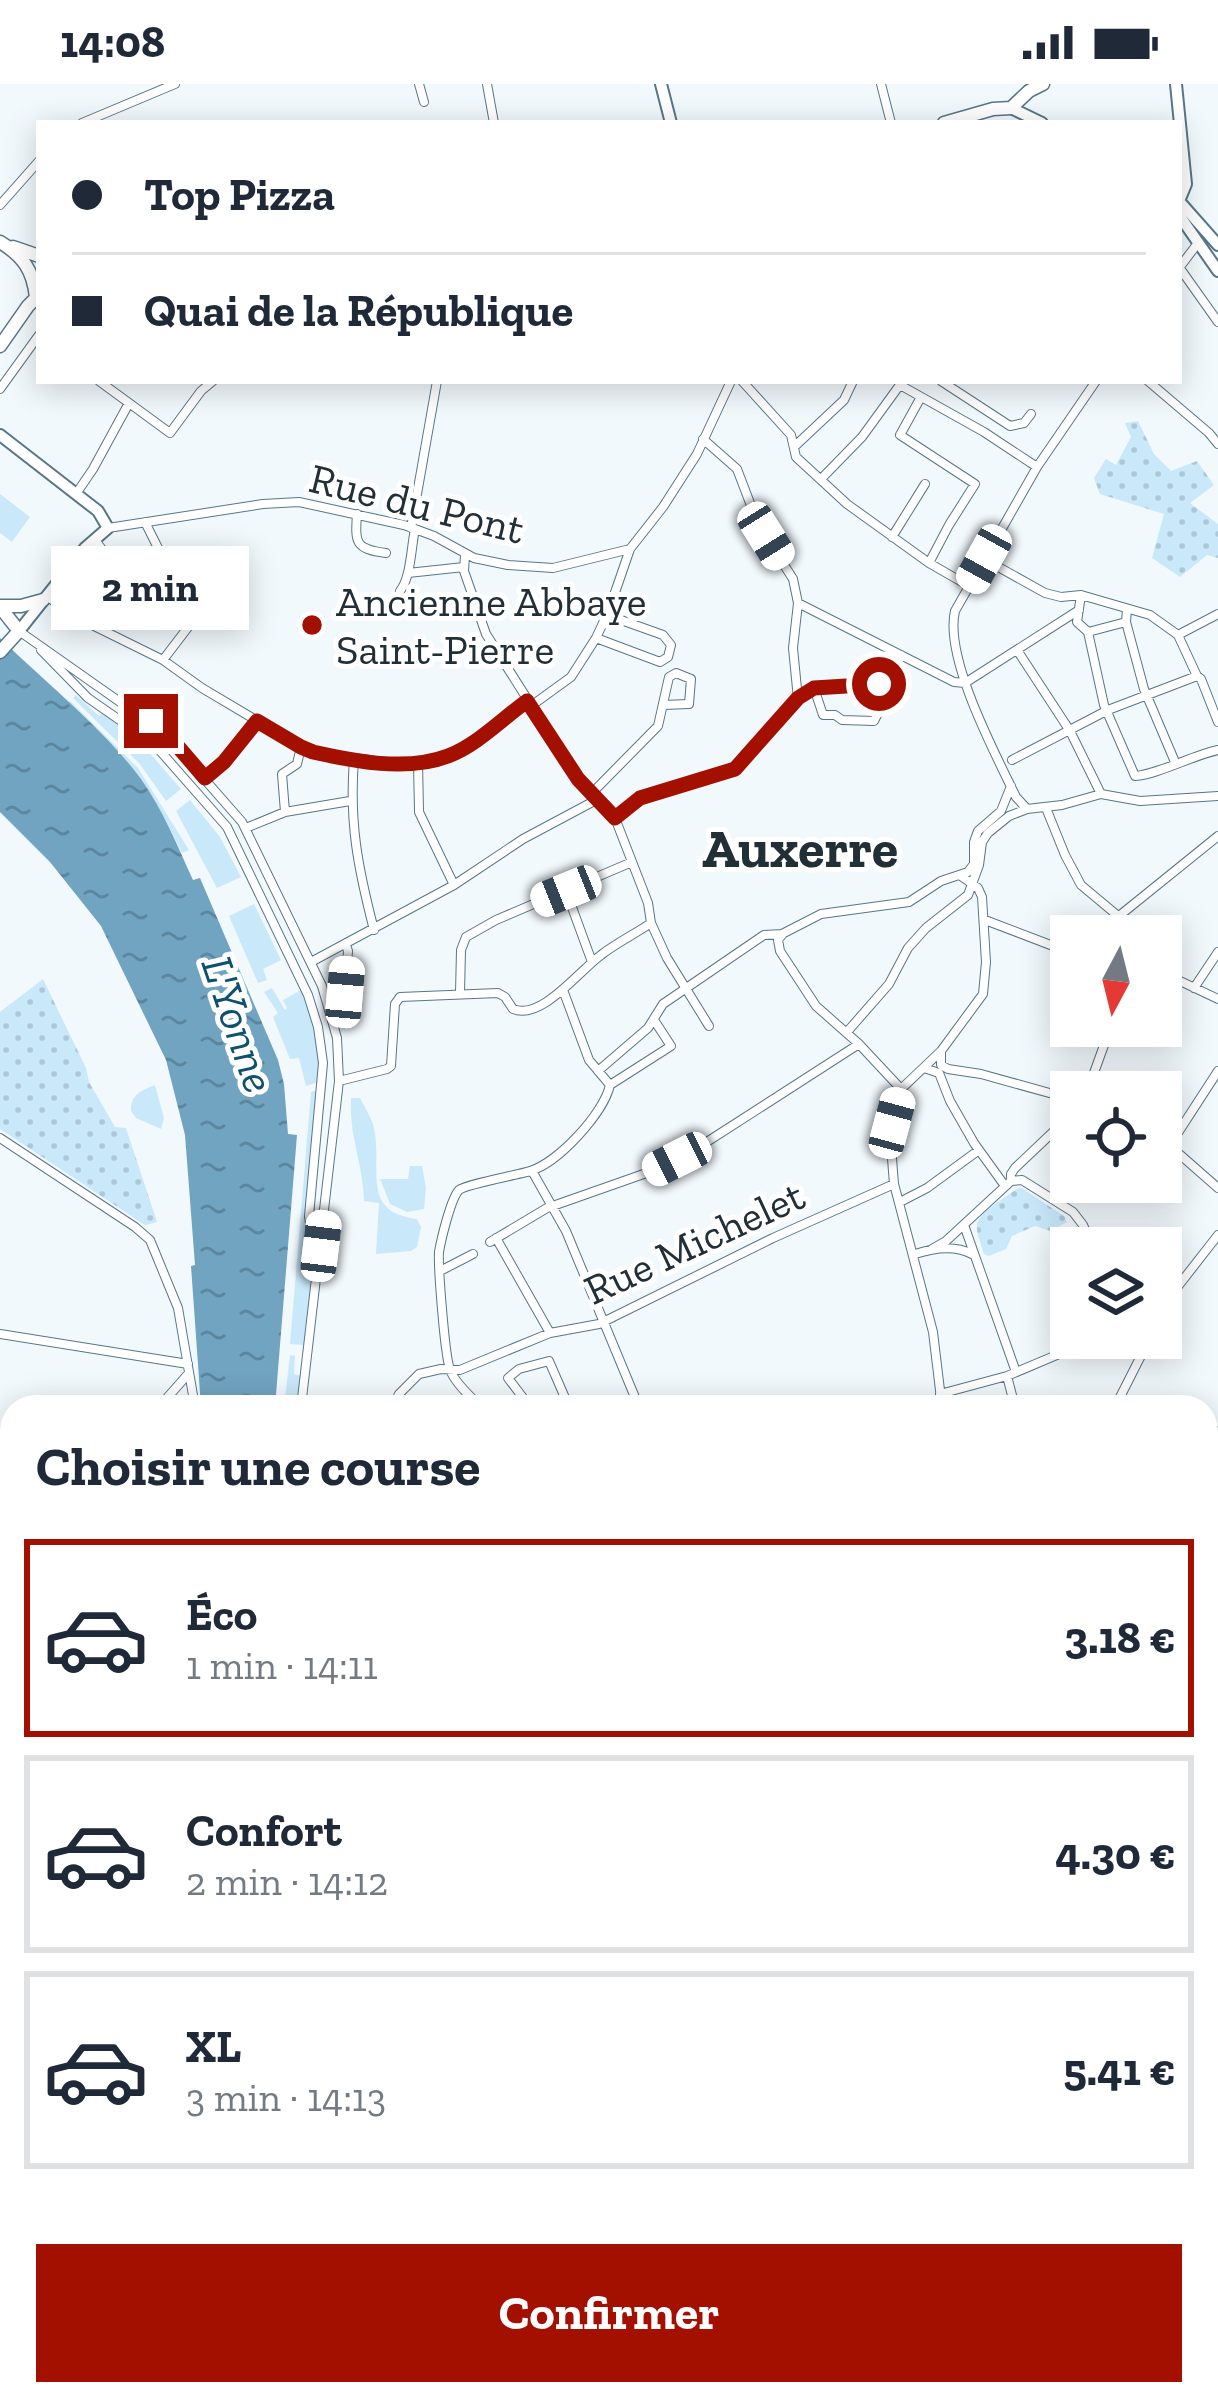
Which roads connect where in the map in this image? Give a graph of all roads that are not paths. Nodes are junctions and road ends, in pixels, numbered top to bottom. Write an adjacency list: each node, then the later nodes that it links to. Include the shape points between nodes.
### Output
1 (175, 84): 10 (street)
2 (419, 84): 8 (street)
3 (488, 84): 11 (street)
4 (661, 84): 12 (main road)
5 (881, 84): 13 (street)
6 (1043, 84): 9 (main road)
7 (1176, 84): 17 (main road)
8 (424, 102)
9 (1010, 108): 14 (main road); 15 (main road); 16 (main road)
10 (89, 120)
11 (494, 120)
12 (670, 120)
13 (890, 120)
14 (954, 120)
15 (1020, 120)
16 (1036, 120)
17 (1180, 120)
18 (1182, 144): 20 (main road)
19 (36, 164): 22 (street)
20 (1182, 199)
21 (1182, 204): 24 (main road)
22 (0, 206)
23 (1182, 219): 26 (main road)
24 (1215, 235): 26 (main road)
25 (3, 243): 27 (main road); 31 (main road, via 31,271)
26 (1200, 244): 28 (street); 30 (main road)
27 (36, 255)
28 (1182, 264)
29 (1182, 271): 33 (street)
30 (1218, 271)
31 (36, 290)
32 (36, 301): 35 (main road)
33 (1218, 322)
34 (36, 339): 47 (street)
35 (0, 346)
36 (103, 384): 49 (street)
37 (209, 384): 49 (street, via 170,433)
38 (437, 384): 64 (street)
39 (730, 384): 54 (street)
40 (745, 384): 56 (street, via 791,434)
41 (852, 384): 56 (street)
42 (901, 384): 58 (street)
43 (903, 384): 48 (street)
44 (946, 384): 51 (street)
45 (1094, 384): 57 (street)
46 (1152, 384): 55 (street)
47 (0, 389)
48 (921, 397): 52 (street); 71 (street, via 900,434 975,484)
49 (129, 403): 60 (street)
50 (1031, 414): 51 (street, via 1010,426)
51 (998, 417): 52 (street)
52 (987, 434): 57 (street)
53 (0, 435): 60 (main road)
54 (703, 440): 67 (street); 78 (street, via 737,469 758,524 794,579)
55 (1218, 443)
56 (795, 452): 58 (street)
57 (1037, 467): 70 (street)
58 (820, 479): 65 (street)
59 (925, 484): 65 (street)
60 (76, 494): 63 (main road)
61 (357, 514): 62 (street, Rue du Pont, via 299,502); 64 (street, Rue du Pont); 68 (street, via 360,546)
62 (146, 523): 63 (street, Rue du Pont); 95 (street, via 192,622)
63 (108, 528): 66 (main road)
64 (413, 528): 69 (street, Rue du Pont); 73 (street)
65 (892, 537): 71 (street)
66 (94, 539): 77 (main road); 80 (street)
67 (630, 549): 69 (street, Rue du Pont, via 553,568); 85 (street)
68 (386, 553)
69 (465, 555): 72 (street)
70 (984, 559): 74 (street); 76 (street, via 1046,593)
71 (929, 563): 74 (street)
72 (464, 567): 73 (street); 105 (street, via 486,634)
73 (408, 573): 75 (street)
74 (969, 586): 100 (street, via 953,637)
75 (400, 591)
76 (1081, 595): 79 (street); 83 (street)
77 (44, 598): 81 (main road); 91 (main road); 95 (street)
78 (798, 603): 94 (street); 104 (street)
79 (1109, 603): 82 (street); 87 (street)
80 (144, 606)
81 (0, 607): 91 (main road)
82 (1127, 609): 86 (street); 89 (street)
83 (1079, 610): 88 (street, via 1077,622); 93 (street)
84 (1218, 614): 89 (street)
85 (607, 615): 90 (street); 96 (street, via 666,638)
86 (1126, 622): 87 (street); 103 (street)
87 (1102, 629): 88 (street)
88 (1088, 632): 107 (street)
89 (1178, 635): 99 (street)
90 (596, 638): 96 (street); 105 (street, via 571,677)
91 (10, 642): 92 (street)
92 (37, 644): 117 (street, via 151,721); 183 (street, via 88,698 154,743 227,827 305,988 323,1063 309,1216)
93 (1017, 650): 100 (street); 110 (street)
94 (901, 655): 100 (street); 101 (street)
95 (163, 660): 108 (street)
96 (665, 661): 97 (street)
97 (672, 674): 106 (street); 106 (street, via 691,679 691,702)
98 (1218, 675): 99 (street)
99 (1199, 678): 103 (street); 109 (street)
100 (964, 683): 118 (street)
101 (879, 684): 102 (street); 102 (street, via 874,722 821,714)
102 (814, 688): 104 (street)
103 (1147, 695): 107 (street); 116 (street)
104 (798, 698): 126 (street, via 735,769 640,798)
105 (529, 703): 115 (street, via 446,757); 120 (street)
106 (663, 705): 120 (street, via 658,727)
107 (1108, 710): 110 (street); 116 (street, via 1135,776)
108 (257, 721): 111 (street); 117 (street)
109 (1218, 722)
110 (1070, 731): 114 (street); 119 (street)
111 (301, 747): 113 (street); 125 (street, via 297,764 282,774)
112 (1218, 750): 116 (street)
113 (353, 759): 115 (street); 122 (street)
114 (1012, 760)
115 (418, 762): 132 (street, via 419,812)
116 (1174, 762)
117 (205, 778): 127 (street)
118 (1011, 787): 124 (street); 130 (street, via 1001,811 978,831 972,868)
119 (1100, 794): 121 (street, via 1137,801); 123 (street)
120 (596, 796): 126 (street); 132 (street)
121 (1218, 796)
122 (350, 801): 125 (street); 139 (street)
123 (1046, 808): 124 (street); 135 (street, via 1081,885)
124 (1027, 809): 131 (street, via 985,837)
125 (285, 812): 127 (street)
126 (615, 818): 129 (street)
127 (245, 828): 144 (street)
128 (1218, 836): 136 (street)
129 (632, 862): 133 (street); 138 (street)
130 (959, 876): 131 (street); 134 (street); 140 (street, via 908,902 821,914)
131 (972, 884): 134 (street); 137 (street)
132 (454, 885): 139 (street)
133 (566, 891): 145 (street); 151 (street, via 466,937)
134 (965, 897): 155 (street, via 908,948)
135 (1118, 915)
136 (1120, 915)
137 (985, 920): 142 (street); 157 (street, via 983,994)
138 (651, 923): 145 (street); 147 (street)
139 (374, 930): 141 (street)
140 (782, 934): 147 (street, via 764,934); 155 (street, via 780,951 809,997)
141 (346, 945): 144 (street); 150 (street)
142 (1050, 945)
143 (1218, 952): 148 (street)
144 (311, 962): 161 (street, via 334,1024)
145 (592, 962): 149 (street)
146 (1182, 982): 148 (street)
147 (686, 986): 153 (street); 154 (street)
148 (1194, 988): 152 (street)
149 (562, 990): 151 (street, via 526,1012 502,995); 159 (street)
150 (345, 992)
151 (460, 993): 161 (street, via 400,997 391,1066)
152 (1218, 999)
153 (654, 1020): 159 (street); 162 (street, via 671,1046)
154 (709, 1026)
155 (847, 1032): 156 (street)
156 (859, 1044): 163 (street); 175 (street, via 699,1148)
157 (940, 1051): 158 (street); 164 (street, via 948,1070)
158 (924, 1068): 163 (street); 168 (street, via 939,1073)
159 (598, 1071): 162 (street)
160 (1218, 1071): 165 (street)
161 (339, 1081): 183 (street)
162 (610, 1085): 170 (street, via 589,1123)
163 (901, 1089): 171 (street, via 890,1133)
164 (1050, 1094)
165 (1182, 1119)
166 (1050, 1134): 172 (street)
167 (0, 1138): 191 (street, via 150,1240 178,1308)
168 (979, 1150): 172 (street); 174 (street)
169 (1182, 1156): 173 (street)
170 (532, 1171): 175 (street); 184 (street, via 459,1191)
171 (894, 1184): 174 (street); 186 (street, Rue Michelet)
172 (1008, 1184): 176 (street); 177 (street, via 1022,1180)
173 (1218, 1187)
174 (900, 1202): 181 (street)
175 (553, 1205): 186 (street); 187 (street, via 493,1240)
176 (964, 1225): 179 (street); 182 (street)
177 (1084, 1227)
178 (1218, 1235): 185 (street)
179 (932, 1249): 181 (street); 182 (street)
180 (472, 1254): 184 (street)
181 (915, 1254): 194 (street)
182 (974, 1255): 193 (street)
183 (317, 1267): 197 (street)
184 (440, 1271): 192 (street)
185 (1182, 1281)
186 (605, 1322): 187 (street, Rue Michelet); 202 (street)
187 (550, 1333): 192 (street, Rue Michelet)
188 (0, 1334): 191 (street)
189 (1050, 1358): 193 (street)
190 (1139, 1359): 204 (street)
191 (188, 1369): 195 (street); 196 (street)
192 (449, 1370): 198 (street, Rue Michelet, via 419,1374); 199 (street)
193 (1011, 1374): 194 (street); 203 (street)
194 (940, 1394)
195 (168, 1395)
196 (192, 1395)
197 (302, 1395)
198 (399, 1395)
199 (471, 1395)
200 (521, 1395): 201 (street, via 508,1378 549,1360)
201 (564, 1395)
202 (634, 1395)
203 (1014, 1395)
204 (1121, 1395)

